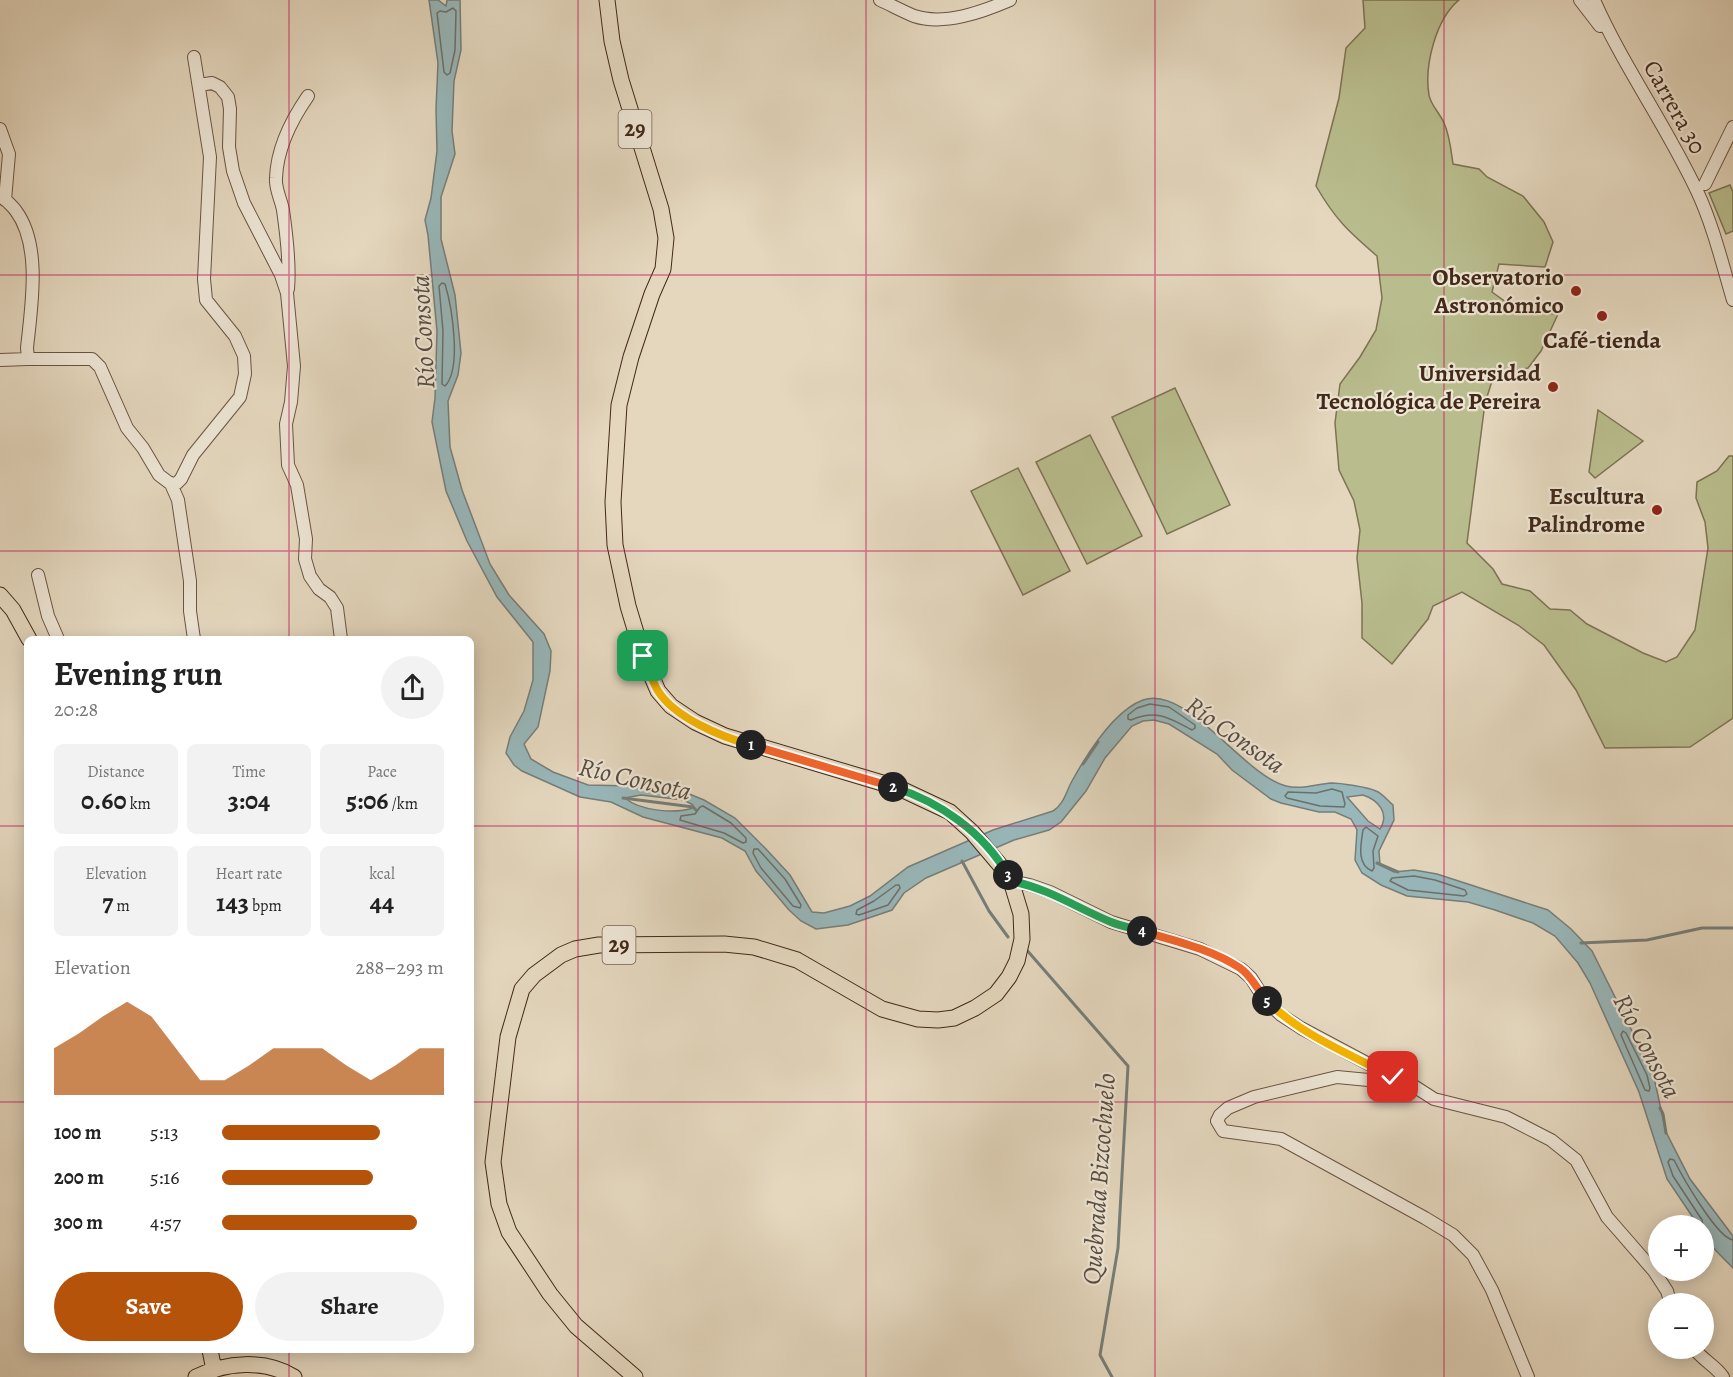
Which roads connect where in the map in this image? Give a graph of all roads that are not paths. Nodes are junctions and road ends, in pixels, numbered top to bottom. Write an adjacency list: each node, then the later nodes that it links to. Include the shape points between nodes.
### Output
1 (607, 0): 23 (main road, 29, via 621,80 661,209 666,238 663,269 631,357 619,405 613,482 619,566 643,656 658,691 671,706 725,736 899,788 950,812 994,856)
2 (880, 0): 3 (street, via 915,16 936,20)
3 (1010, 0)
4 (1585, 1): 13 (street, Carrera 30, via 1641,88 1698,192)
5 (194, 57): 6 (street)
6 (199, 85): 12 (street, via 212,83 228,97 233,171); 16 (street, via 210,157 206,300 235,336 244,356 245,374 240,397 193,456 181,478)
7 (308, 96): 12 (street, via 280,151 276,177 289,274)
8 (1733, 127): 10 (street)
9 (0, 129): 11 (street, via 9,154)
10 (1705, 184)
11 (3, 197): 14 (street, via 17,212 27,236 32,300)
12 (287, 293): 22 (street, via 294,366 286,424 288,465 297,485 310,576 336,608)
13 (1733, 300)
14 (28, 359): 15 (street); 16 (street, via 92,359 100,367 127,428 159,475)
15 (0, 360)
16 (171, 484): 21 (street, via 178,500)
17 (38, 574): 20 (street)
18 (0, 595): 19 (main road)
19 (27, 636)
20 (57, 636)
21 (194, 636)
22 (341, 636)
23 (1011, 881): 24 (street, via 1050,892 1111,922 1200,949 1241,969 1281,1015); 31 (main road, 29, via 1021,914 1022,939 1017,961 996,994 954,1018 918,1019 882,1009 797,960 754,946 599,945 575,949 546,964 522,989 508,1036 494,1145 494,1182 499,1204 509,1232 549,1294 583,1332)
24 (1393, 1077): 25 (street, via 1434,1099 1506,1118 1551,1140 1576,1160 1607,1217 1654,1271); 32 (street, via 1379,1081 1336,1077 1254,1097 1228,1108 1217,1121 1223,1131 1281,1139 1453,1235 1473,1255 1487,1281)
25 (1668, 1293)
26 (211, 1353): 28 (main road)
27 (1703, 1359): 33 (street)
28 (214, 1370): 29 (main road); 30 (main road, via 250,1364)
29 (196, 1377)
30 (294, 1377)
31 (634, 1377)
32 (1528, 1377)
33 (1723, 1377)

